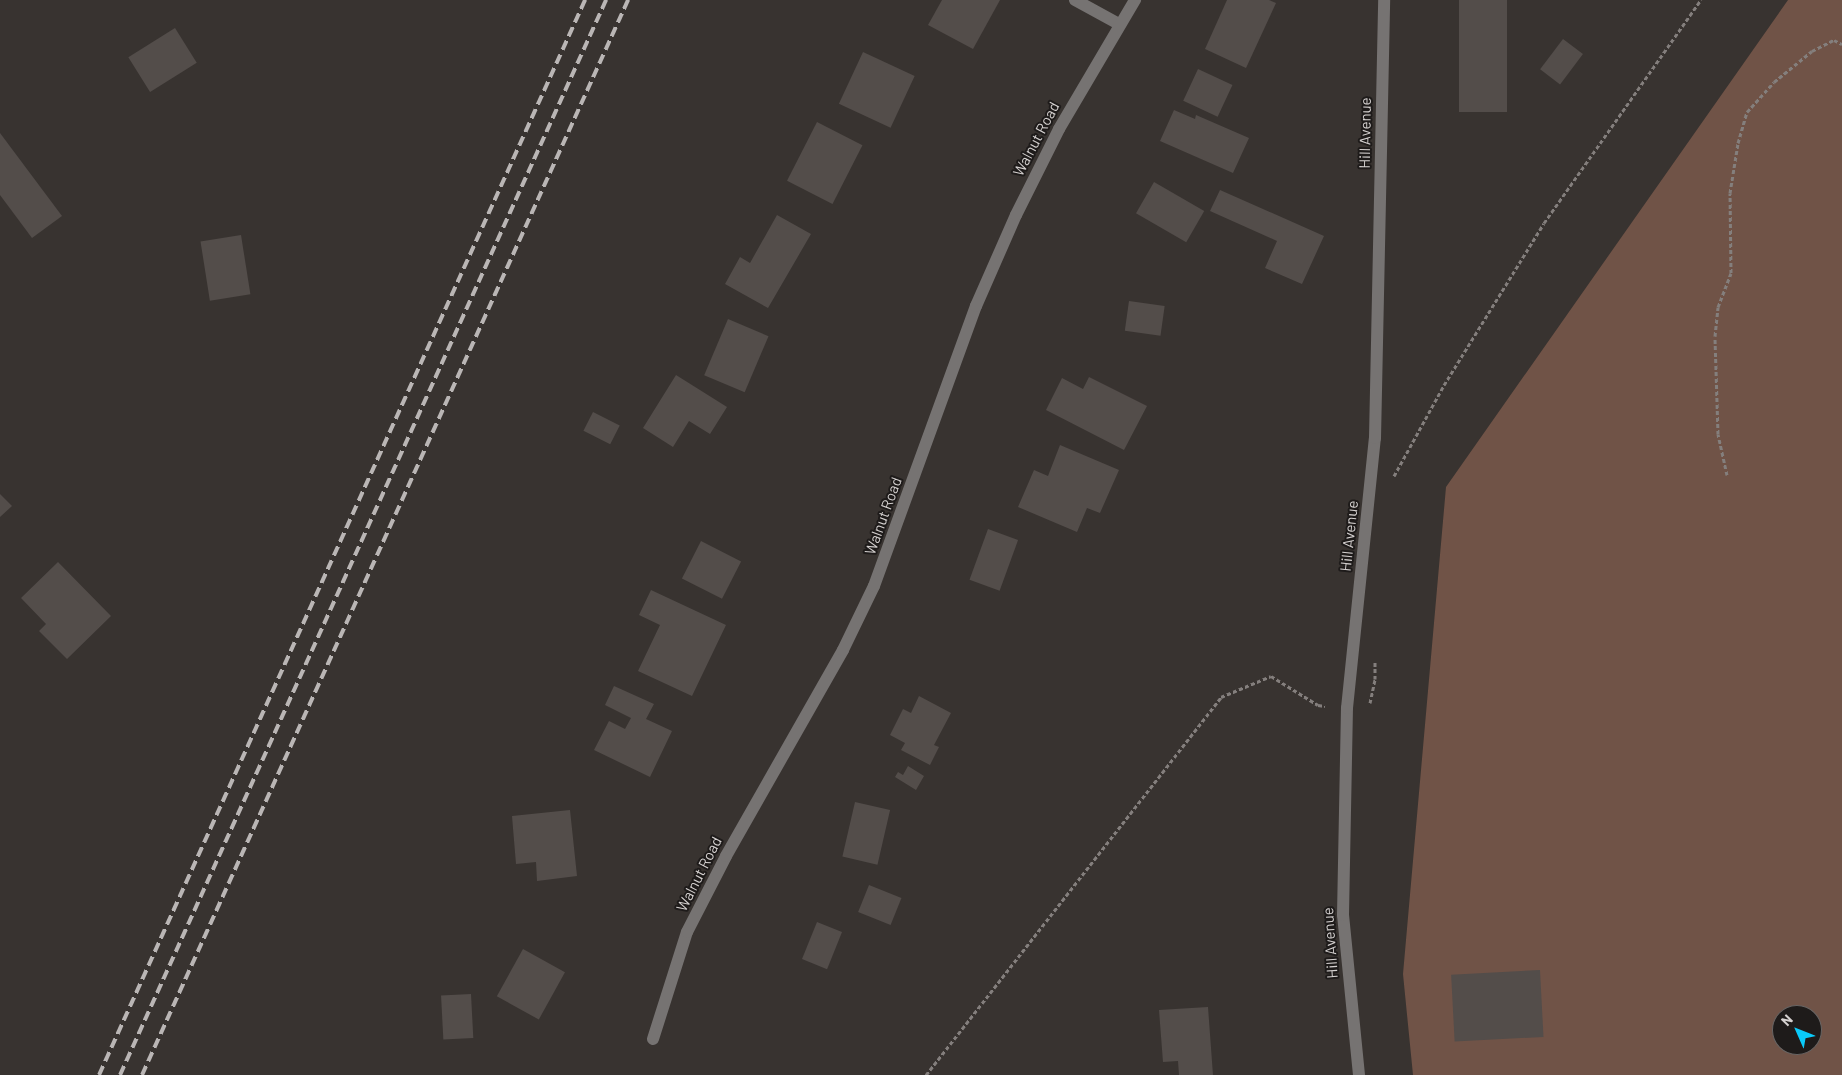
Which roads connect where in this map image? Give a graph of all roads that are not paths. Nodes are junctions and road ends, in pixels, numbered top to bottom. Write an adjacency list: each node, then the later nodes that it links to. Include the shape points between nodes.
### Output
1 (1075, 0): 4 (street)
2 (1136, 0): 4 (street, Walnut Road)
3 (1384, 0): 6 (street, Hill Avenue, via 1375,438 1347,708 1343,915)
4 (1119, 24): 5 (street, Walnut Road, via 1059,128 1016,215 972,315 874,586 843,650 726,856 687,932)
5 (653, 1039)
6 (1359, 1075)

